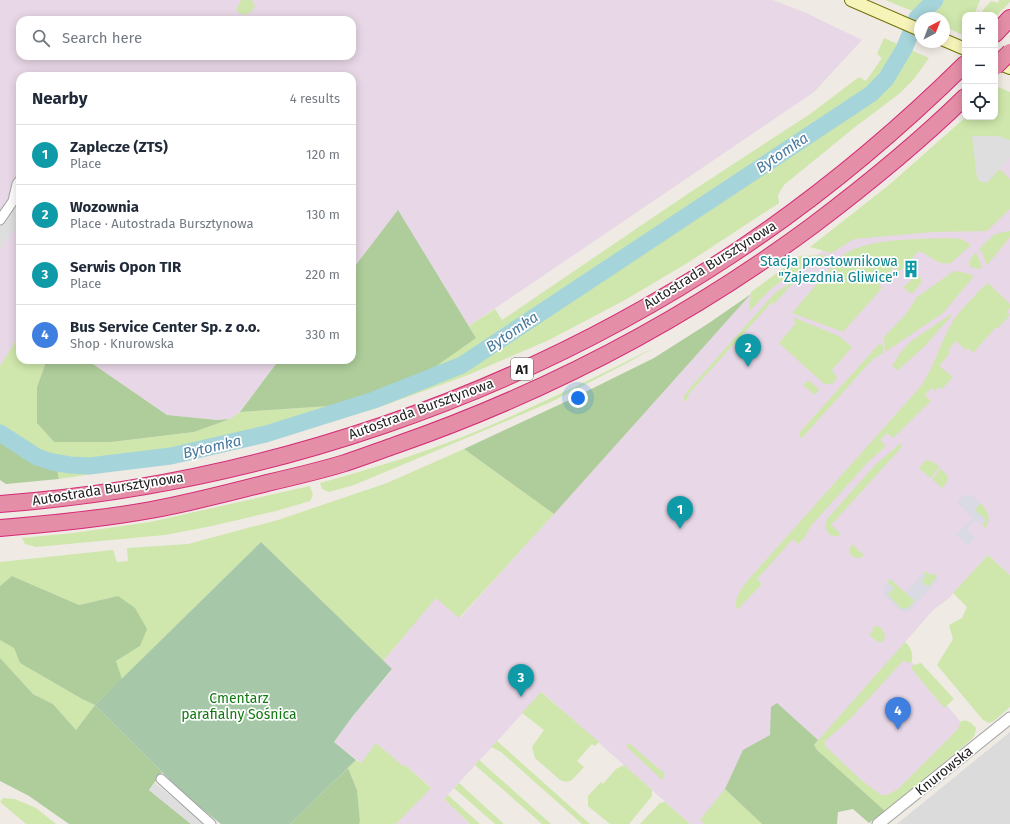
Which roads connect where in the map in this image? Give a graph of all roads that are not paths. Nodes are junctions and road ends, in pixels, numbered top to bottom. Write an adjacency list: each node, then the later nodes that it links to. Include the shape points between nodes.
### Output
1 (851, 0): 3 (main road)
2 (1010, 18): 4 (highway)
3 (914, 27)
4 (998, 31)
5 (950, 43): 6 (main road)
6 (963, 48)
7 (1010, 52): 9 (highway, bridge)
8 (998, 63): 11 (main road)
9 (998, 64)
10 (962, 67): 15 (highway, Autostrada Bursztynowa / A1, via 894,131 771,227 732,254 641,309 550,357 412,414 285,455 138,487)
11 (1010, 68)
12 (962, 100): 16 (highway, Autostrada Bursztynowa / A1, via 868,183 748,271 640,337 518,398 346,463 226,494 149,510)
13 (16, 188): 14 (street, via 13,202)
14 (0, 220)
15 (0, 504)
16 (0, 528)
17 (1010, 718): 20 (street, Knurowska)
18 (162, 779): 19 (street)
19 (211, 824)
20 (878, 824)

